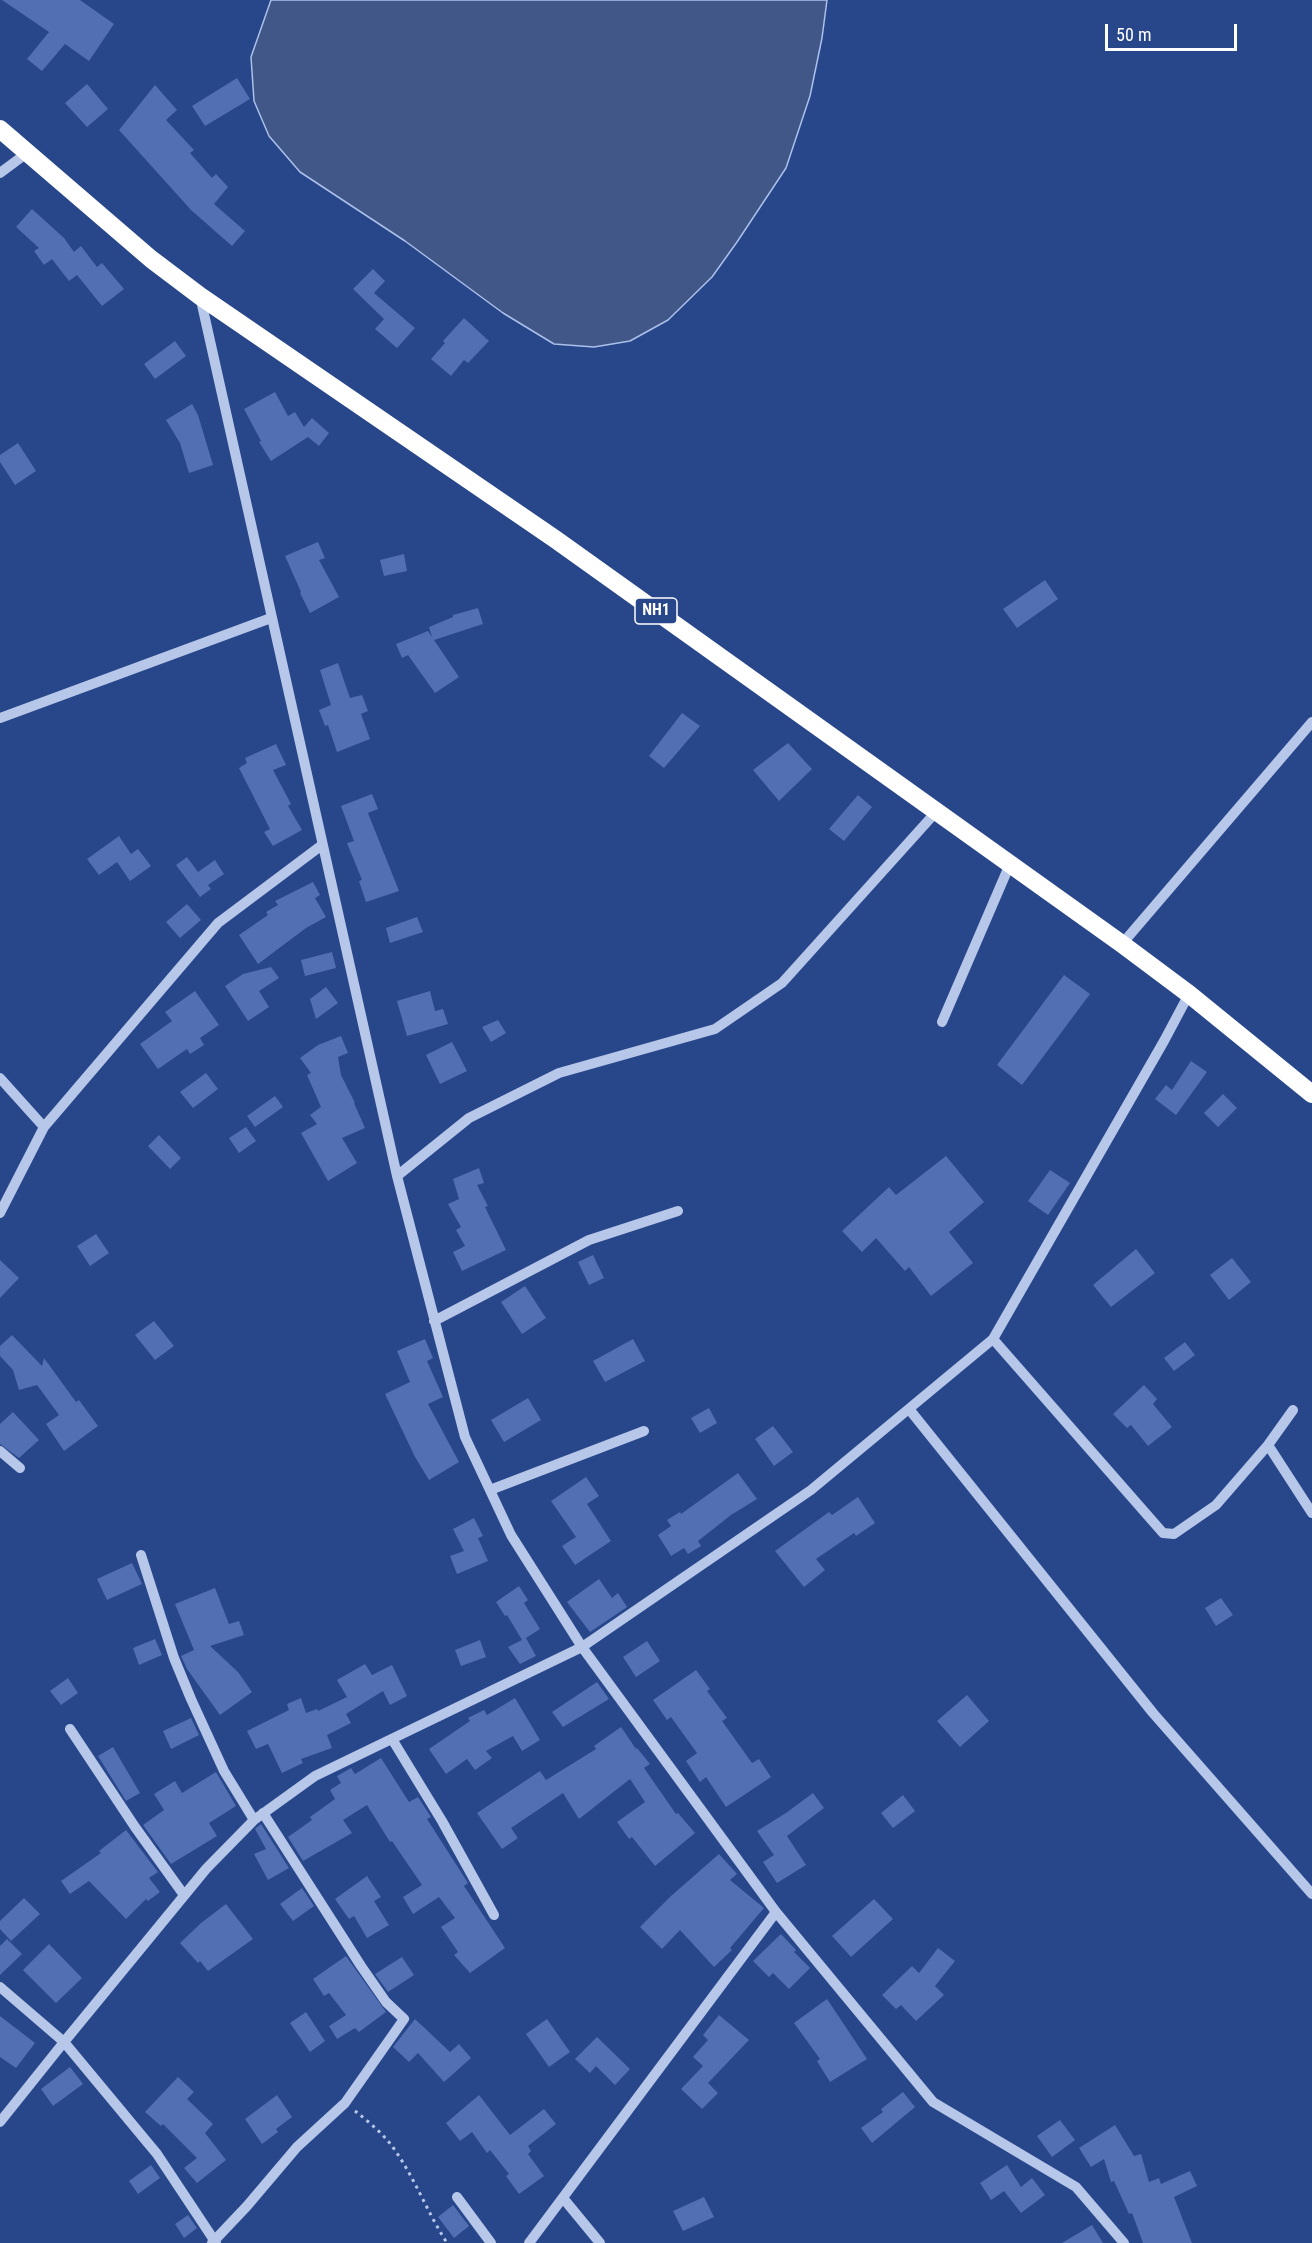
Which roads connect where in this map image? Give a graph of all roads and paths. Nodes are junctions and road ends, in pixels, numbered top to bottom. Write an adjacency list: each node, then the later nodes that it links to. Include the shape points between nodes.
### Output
1 (0, 129): 2 (highway, NH1)
2 (27, 153): 3 (street); 4 (highway, NH1)
3 (0, 173)
4 (200, 296): 5 (street); 8 (highway, NH1, via 555,539)
5 (271, 618): 6 (street); 9 (street)
6 (0, 718)
7 (1312, 722): 11 (street)
8 (936, 812): 10 (highway, NH1); 17 (street, via 782,983 715,1029 559,1072 469,1118)
9 (322, 845): 16 (street, via 218,923); 17 (street)
10 (1010, 864): 11 (highway, NH1); 13 (street)
11 (1122, 944): 12 (highway, NH1)
12 (1189, 994): 15 (highway, NH1); 21 (street)
13 (942, 1022)
14 (0, 1078): 16 (street)
15 (1312, 1094)
16 (44, 1127): 19 (street)
17 (397, 1176): 20 (street)
18 (678, 1211): 20 (street, via 589,1240)
19 (0, 1213)
20 (434, 1321): 28 (street, via 465,1437)
21 (993, 1339): 22 (street); 25 (street, via 1163,1533 1174,1534 1216,1505)
22 (909, 1409): 31 (street, via 812,1490); 35 (street, via 1153,1713)
23 (1293, 1410): 25 (street)
24 (644, 1431): 28 (street)
25 (1268, 1445): 29 (street)
26 (0, 1451): 27 (street)
27 (20, 1468)
28 (490, 1490): 31 (street, via 511,1535)
29 (1312, 1514)
30 (141, 1554): 34 (street, via 191,1699 224,1772)
31 (582, 1647): 33 (street); 37 (street)
32 (70, 1729): 36 (street)
33 (392, 1739): 34 (street, via 315,1776); 38 (street)
34 (259, 1816): 36 (street); 41 (street, via 386,2002 404,2019)
35 (1312, 1894)
36 (184, 1895): 40 (street)
37 (776, 1912): 44 (street); 50 (street, via 933,2102 1076,2187)
38 (494, 1915)
39 (0, 1987): 40 (street)
40 (64, 2042): 42 (street); 45 (street, via 157,2154)
41 (345, 2103): 45 (street, via 297,2147); 46 (path, via 391,2145)
42 (0, 2122)
43 (457, 2197): 47 (street)
44 (563, 2198): 48 (street); 49 (street)
45 (214, 2242)
46 (447, 2243)
47 (491, 2243)
48 (529, 2243)
49 (600, 2243)
50 (1124, 2243)

